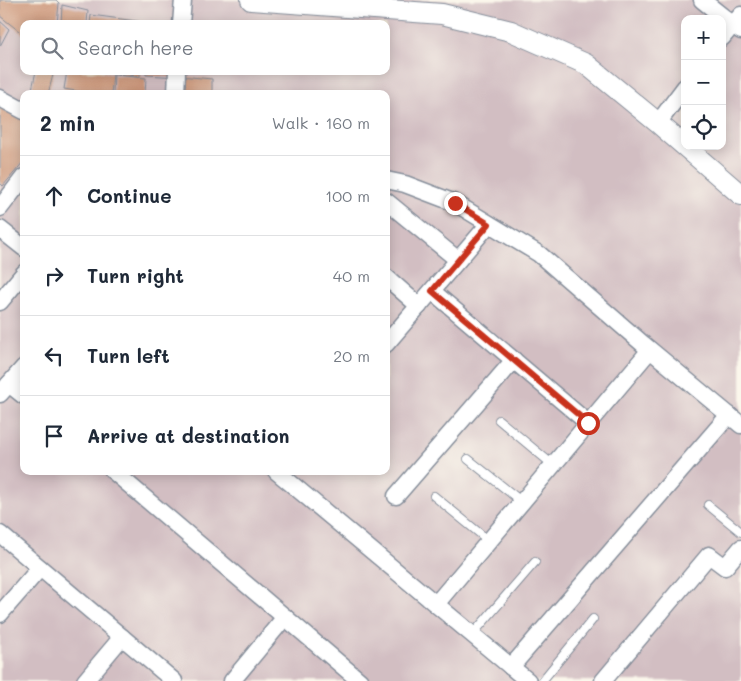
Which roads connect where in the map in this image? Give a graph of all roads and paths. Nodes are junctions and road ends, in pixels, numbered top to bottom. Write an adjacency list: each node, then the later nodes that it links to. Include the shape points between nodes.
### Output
1 (183, 0): 5 (street)
2 (251, 0): 4 (street)
3 (702, 0): 6 (street)
4 (296, 2): 13 (street, via 442,14 511,31 586,64)
5 (181, 20)
6 (738, 24): 7 (street)
7 (726, 34)
8 (178, 75): 9 (street)
9 (176, 90)
10 (681, 92): 13 (street)
11 (0, 98): 12 (street)
12 (20, 109)
13 (658, 123): 16 (street)
14 (390, 181): 19 (street, via 455,203)
15 (20, 182): 18 (street)
16 (741, 195)
17 (390, 204): 22 (street)
18 (0, 208)
19 (489, 224): 22 (street); 29 (street, via 539,254)
20 (0, 228): 21 (street)
21 (20, 245)
22 (458, 260): 25 (street)
23 (20, 278): 26 (street)
24 (390, 281): 27 (street)
25 (432, 291): 27 (street); 30 (street)
26 (0, 302)
27 (419, 306): 28 (street)
28 (390, 339)
29 (650, 350): 35 (street); 36 (street)
30 (514, 360): 36 (street); 41 (street)
31 (20, 372): 32 (street)
32 (5, 389): 33 (street)
33 (20, 395)
34 (499, 420): 38 (lane)
35 (735, 420): 57 (street)
36 (588, 423): 38 (street)
37 (468, 458): 43 (lane)
38 (553, 465): 43 (street)
39 (118, 475): 53 (street)
40 (281, 475): 51 (street)
41 (396, 496)
42 (434, 496): 47 (lane)
43 (522, 502): 47 (street)
44 (708, 505): 45 (lane)
45 (741, 532)
46 (0, 534): 50 (street)
47 (489, 541): 51 (street)
48 (741, 548): 63 (street, via 724,567 709,555)
49 (535, 562): 55 (lane)
50 (40, 568): 52 (street); 56 (street)
51 (436, 604): 55 (street)
52 (0, 614)
53 (285, 617): 60 (street); 61 (street)
54 (593, 619): 62 (lane)
55 (472, 635): 57 (street)
56 (122, 637): 58 (street); 59 (street)
57 (520, 676)
58 (86, 681)
59 (174, 681)
60 (232, 681)
61 (360, 681)
62 (542, 681)
63 (603, 681)

